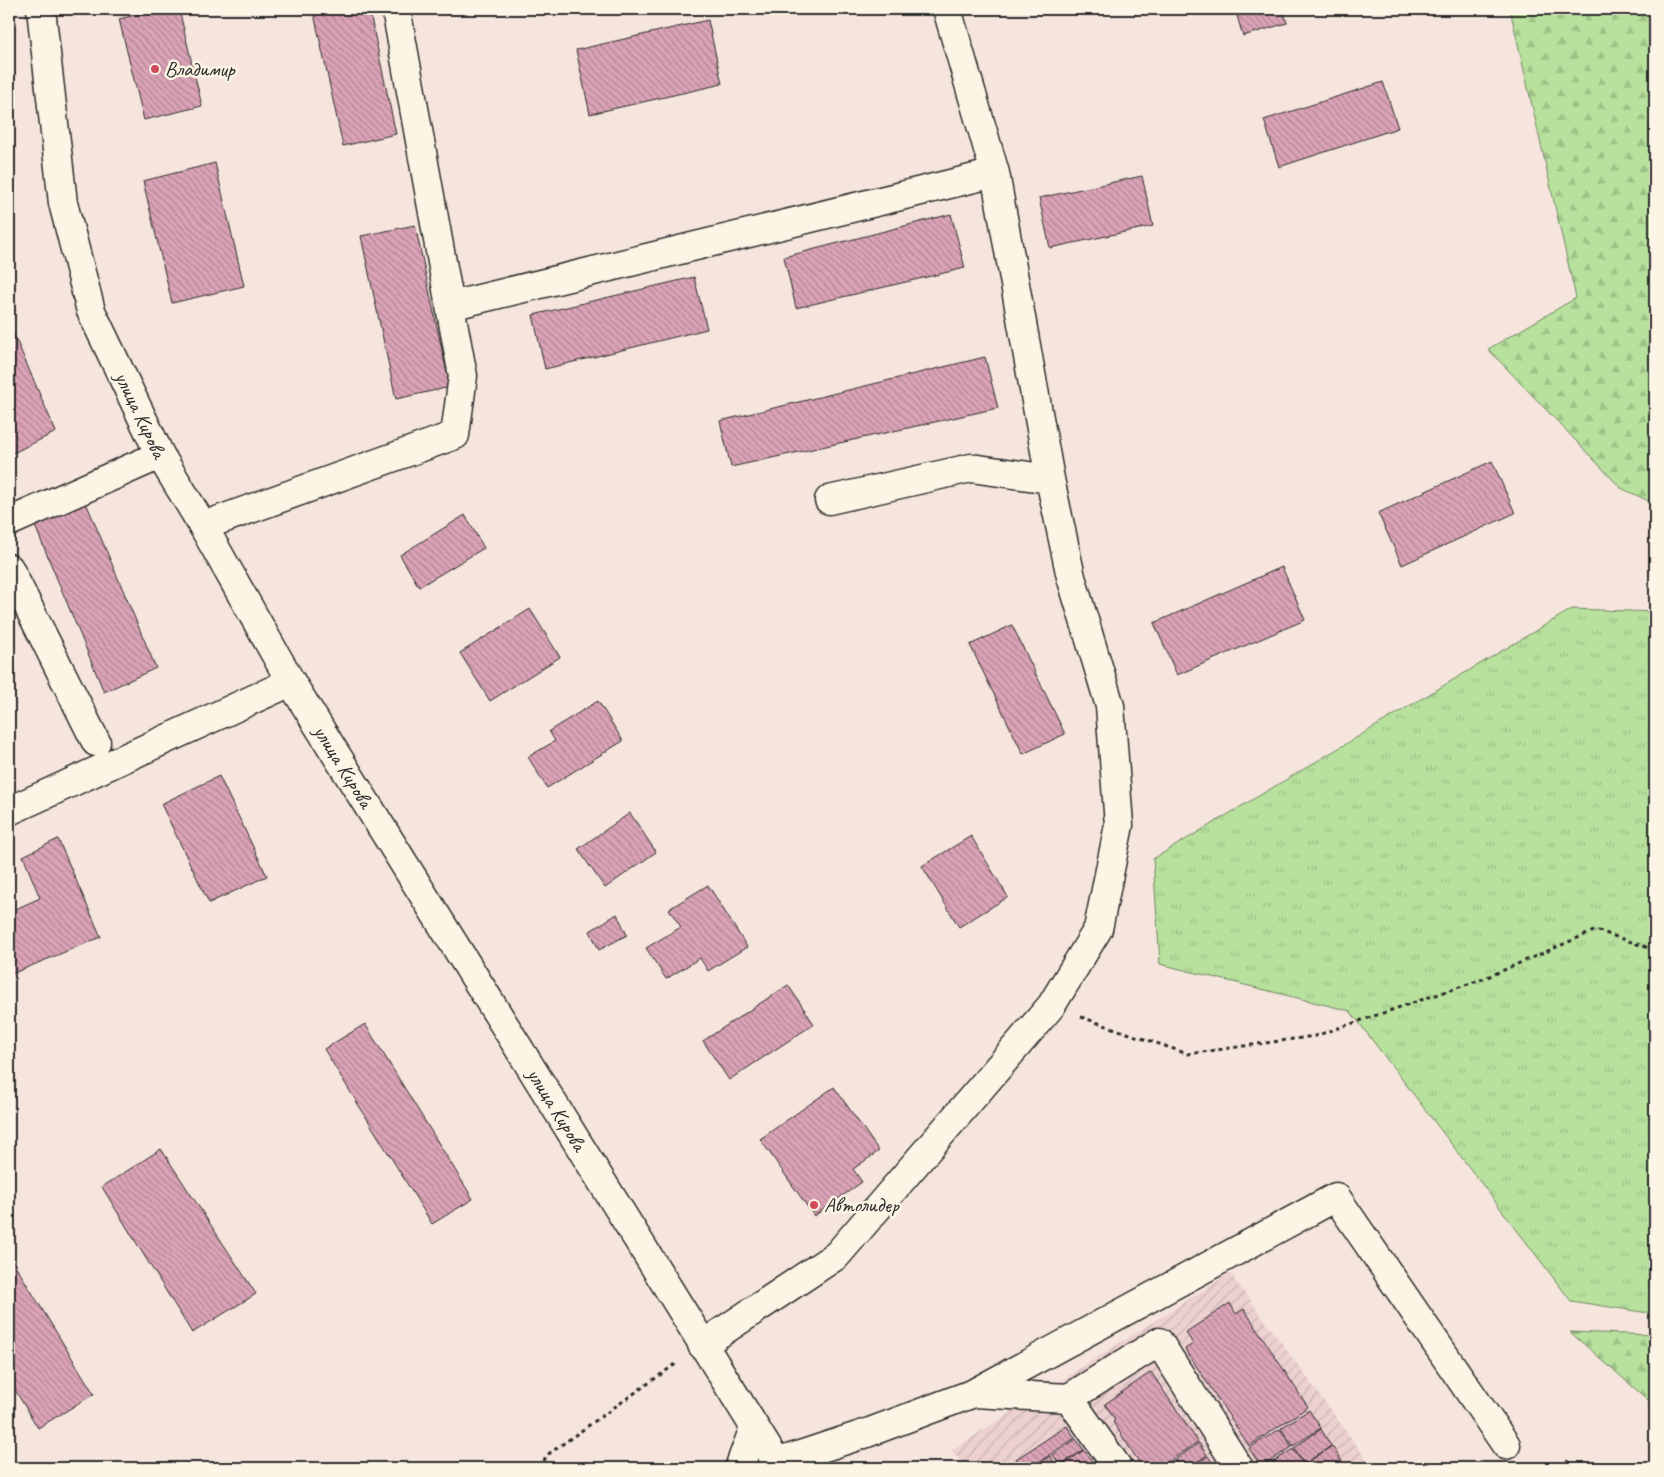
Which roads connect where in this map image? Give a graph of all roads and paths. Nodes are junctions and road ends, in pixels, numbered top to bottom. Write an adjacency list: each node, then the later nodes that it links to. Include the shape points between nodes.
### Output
1 (42, 9): 6 (main road, улица Кирова, via 63,203 91,311)
2 (396, 9): 5 (main road)
3 (947, 9): 4 (main road)
4 (995, 173): 5 (main road); 7 (main road)
5 (450, 306): 10 (main road, via 463,376 455,435)
6 (160, 455): 9 (main road); 10 (main road, улица Кирова)
7 (1050, 479): 8 (main road, via 971,468); 16 (main road, via 1071,577 1110,706 1119,825 1098,929)
8 (829, 500)
9 (9, 522)
10 (203, 526): 12 (main road, улица Кирова)
11 (9, 568): 13 (main road)
12 (291, 682): 14 (main road); 17 (main road, улица Кирова)
13 (96, 742)
14 (9, 811)
15 (1655, 950): 16 (path, via 1596,930 1483,980 1315,1036 1188,1054)
16 (1051, 1006): 17 (main road, via 837,1255)
17 (702, 1345): 20 (main road, улица Кирова); 23 (path, via 547,1455)
18 (974, 1393): 19 (main road); 21 (main road, via 1336,1197); 22 (main road)
19 (1069, 1398): 25 (main road); 26 (main road, via 1159,1342)
20 (754, 1428): 22 (main road, улица Кирова); 24 (main road)
21 (1506, 1445)
22 (778, 1465)
23 (540, 1468)
24 (739, 1468)
25 (1118, 1468)
26 (1239, 1468)

